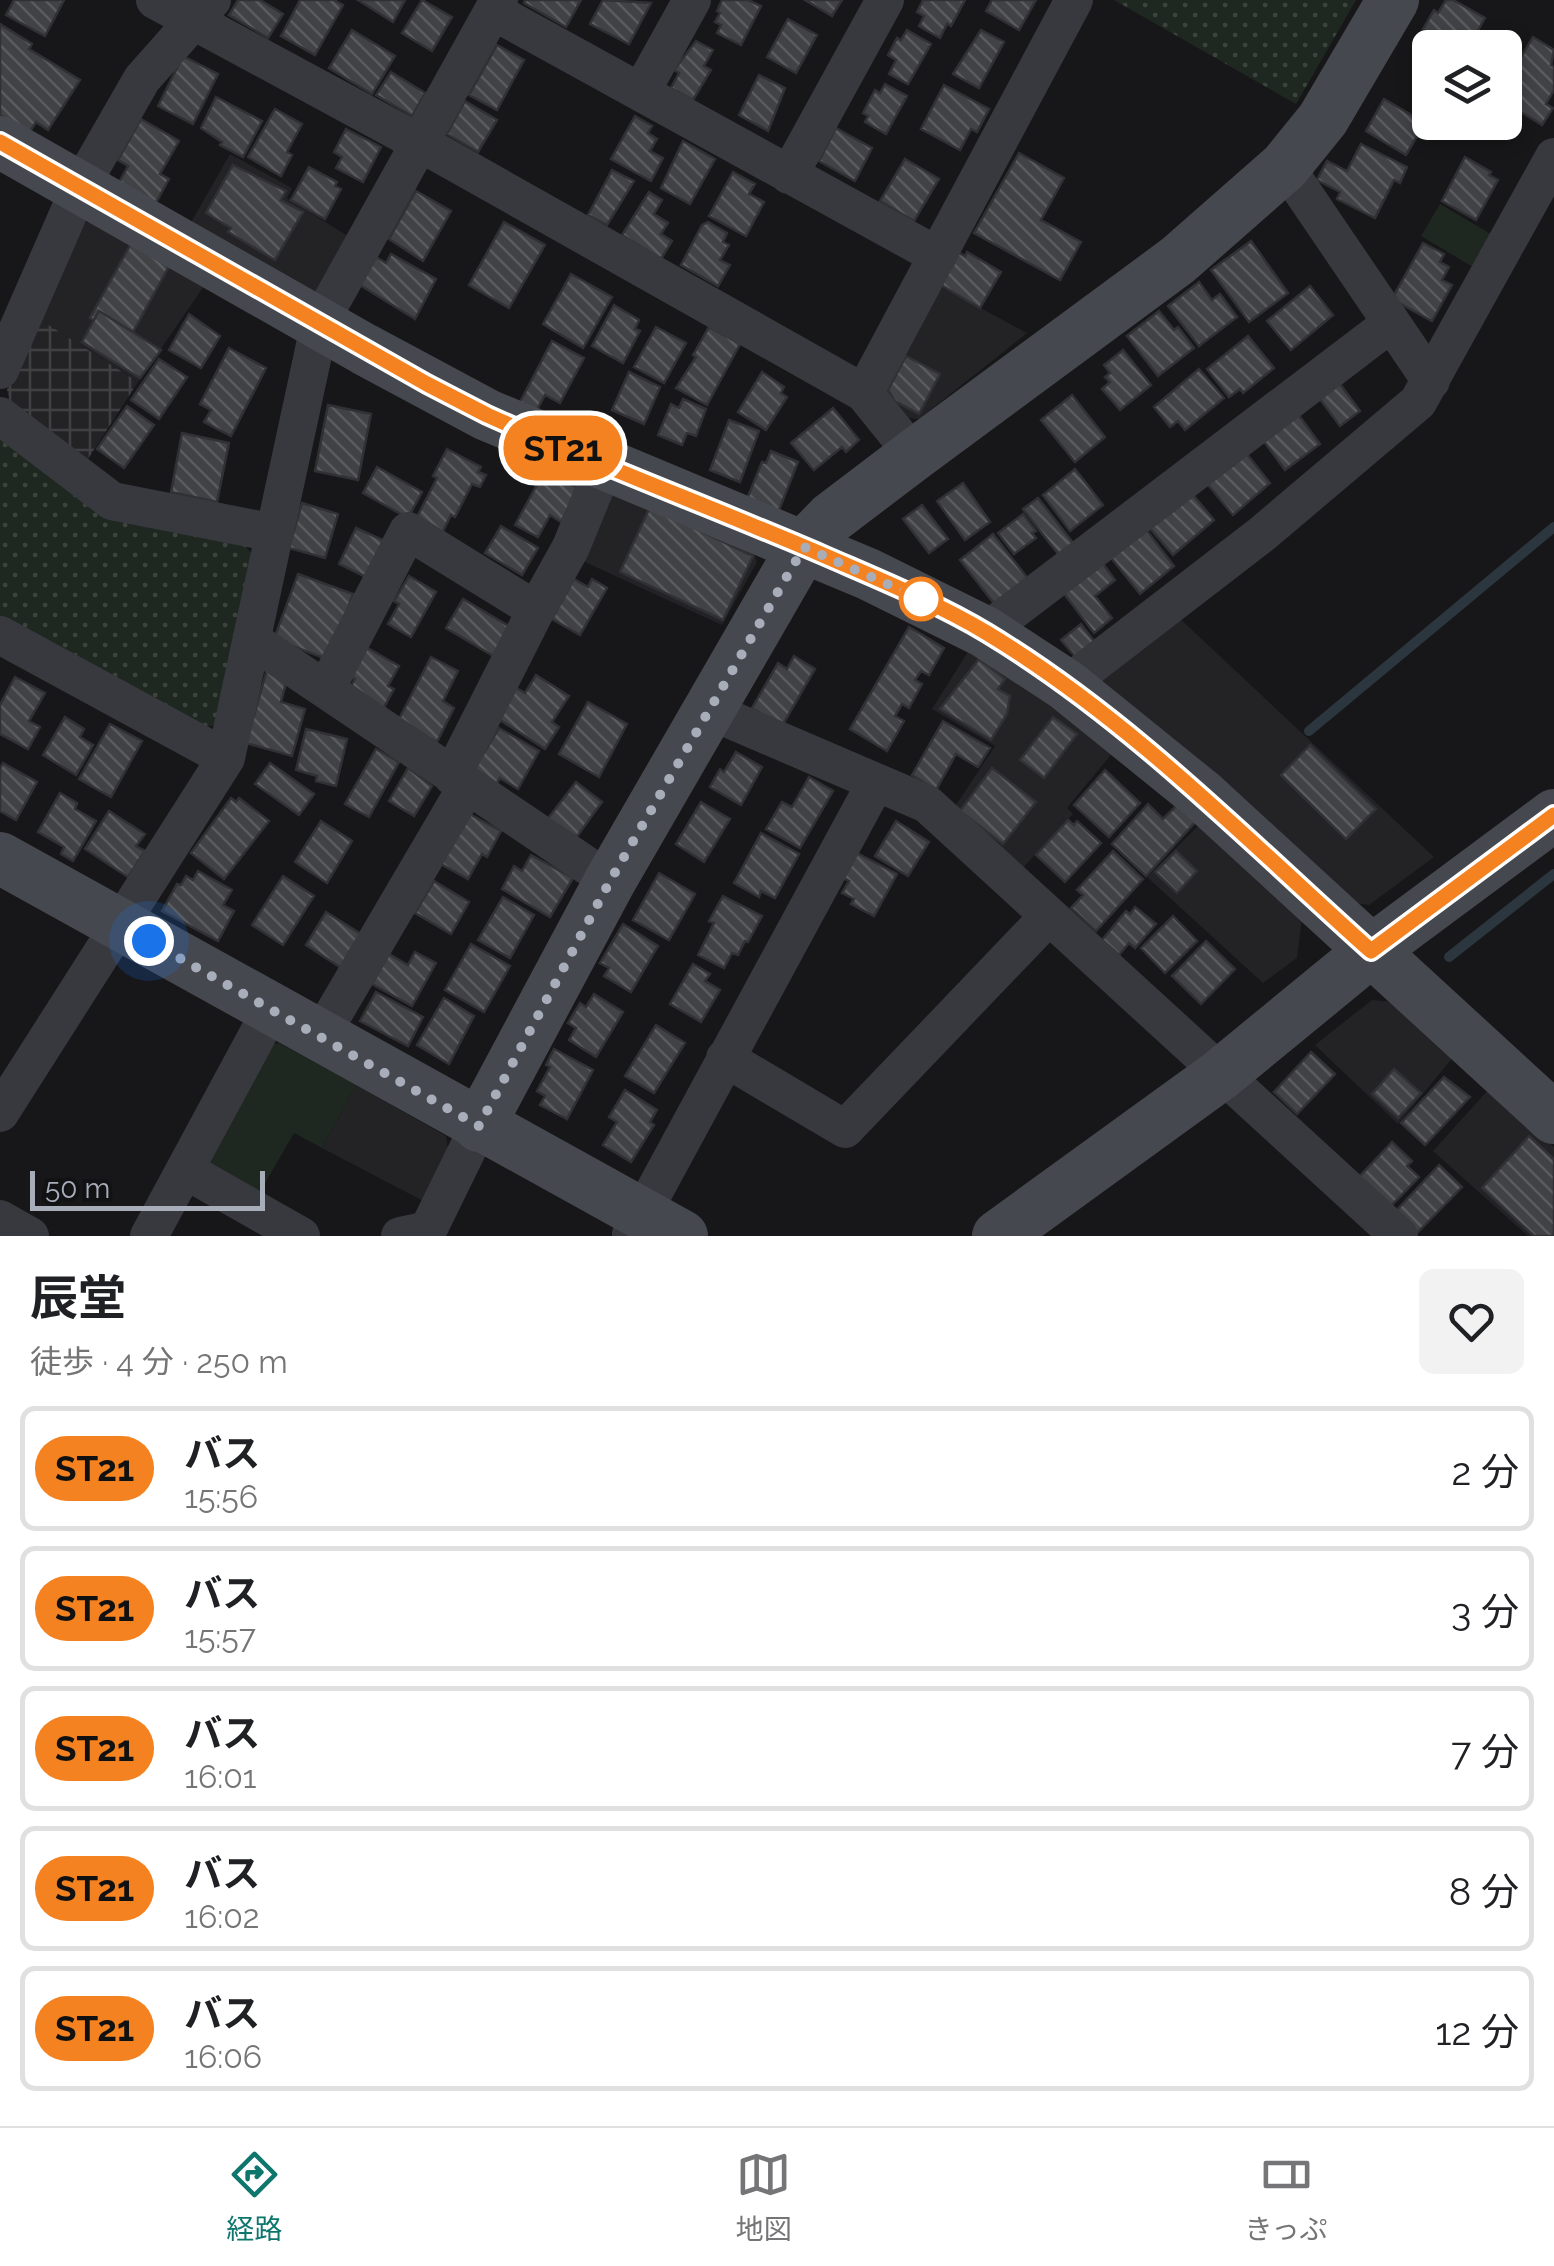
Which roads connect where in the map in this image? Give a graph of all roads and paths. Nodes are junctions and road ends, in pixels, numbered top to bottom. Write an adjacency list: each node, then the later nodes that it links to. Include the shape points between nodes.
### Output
1 (156, 0): 7 (street)
2 (692, 0): 8 (street)
3 (885, 0): 13 (street)
4 (1074, 0): 15 (street)
5 (1393, 0): 12 (street, via 1323,119)
6 (496, 5): 8 (street); 10 (street)
7 (202, 11): 10 (street); 14 (street, via 142,79)
8 (640, 92): 13 (street)
9 (0, 142): 14 (street)
10 (421, 144): 16 (street); 20 (street)
11 (1554, 157): 19 (street)
12 (1285, 166): 17 (street); 22 (street, via 1178,260)
13 (790, 175): 15 (street)
14 (80, 186): 16 (street); 18 (street)
15 (938, 256): 20 (street)
16 (320, 322): 23 (street, via 487,415); 24 (street)
17 (1390, 324): 19 (street); 27 (street)
18 (0, 370)
19 (1430, 382): 30 (street, via 1418,402 1262,534)
20 (864, 393): 22 (street)
21 (0, 416): 24 (street, via 112,500)
22 (914, 454): 25 (street)
23 (605, 464): 25 (street); 26 (street)
24 (275, 533): 29 (street)
25 (804, 547): 27 (street); 32 (street)
26 (536, 610): 31 (street, via 408,531); 34 (street)
27 (984, 632): 30 (street)
28 (0, 635): 33 (street)
29 (252, 640): 31 (street); 33 (street)
30 (1066, 684): 41 (street, via 1202,794)
31 (328, 687): 34 (street)
32 (708, 710): 35 (street); 38 (street)
33 (226, 758): 40 (street)
34 (460, 781): 38 (street); 43 (street)
35 (875, 784): 39 (street, via 927,804); 44 (street)
36 (1554, 814): 41 (street)
37 (0, 858): 40 (street)
38 (610, 881): 48 (street)
39 (1048, 916): 44 (street, via 846,1130); 45 (street)
40 (119, 924): 42 (street); 46 (street)
41 (1371, 951): 45 (street); 47 (street)
42 (272, 1008): 43 (street); 49 (street)
43 (322, 1036): 48 (street)
44 (725, 1058): 51 (street)
45 (1220, 1075): 52 (street); 57 (street)
46 (3, 1102)
47 (1554, 1118)
48 (479, 1126): 51 (street); 56 (street, via 428,1230)
49 (184, 1170): 54 (street); 55 (street)
50 (0, 1219): 53 (street)
51 (651, 1229)
52 (1378, 1230)
53 (30, 1236)
54 (149, 1236)
55 (300, 1236)
56 (400, 1236)
57 (998, 1236)

